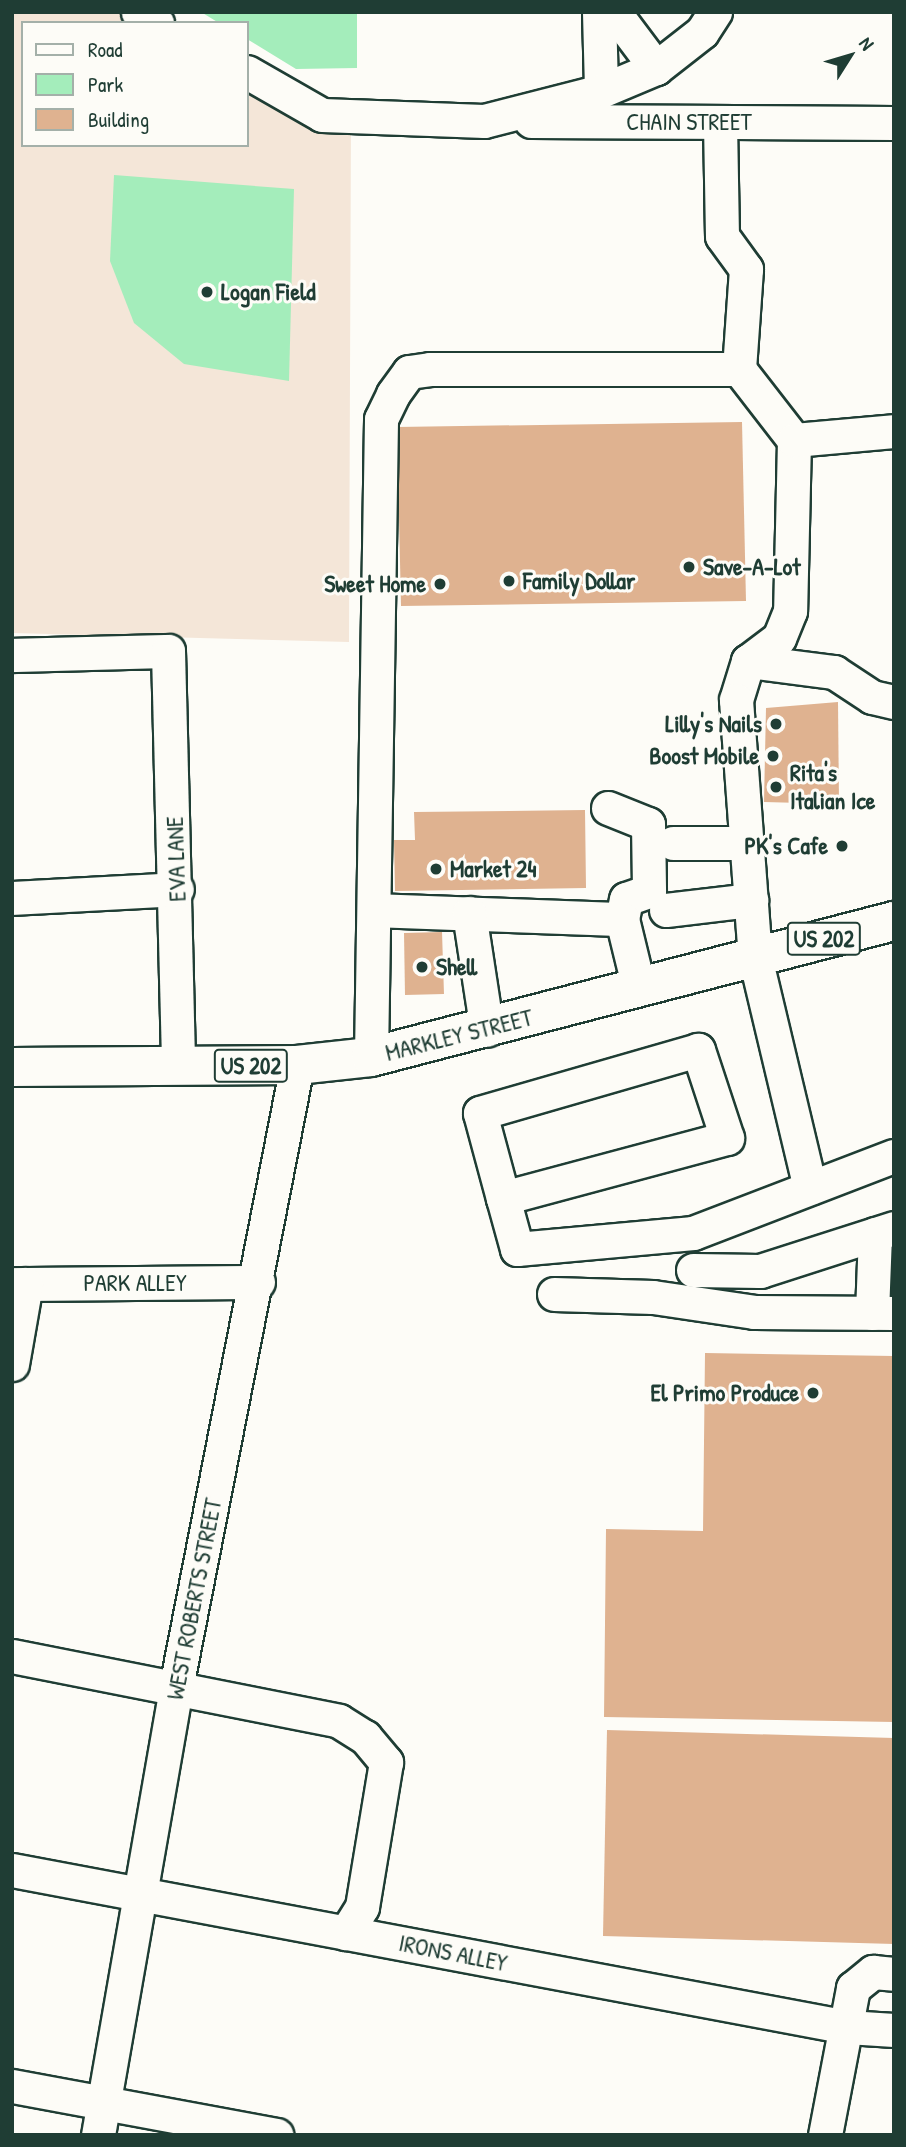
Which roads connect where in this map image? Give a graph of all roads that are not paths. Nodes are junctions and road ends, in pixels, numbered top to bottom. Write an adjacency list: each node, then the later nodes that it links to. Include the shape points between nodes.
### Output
1 (138, 12): 5 (street)
2 (599, 12): 8 (street)
3 (614, 12): 6 (street)
4 (715, 12): 6 (street, via 702,32)
5 (154, 21)
6 (656, 68): 8 (street)
7 (248, 73): 9 (street, via 323,115)
8 (601, 91): 9 (street)
9 (484, 121): 10 (street, CHAIN STREET)
10 (720, 122): 11 (street, CHAIN STREET); 12 (street, via 722,236 746,269)
11 (894, 123)
12 (739, 369): 14 (street); 24 (street, via 430,369 409,373 393,394 381,419 382,647 372,699)
13 (894, 431): 14 (street)
14 (794, 440): 16 (street, via 790,611 779,638)
15 (12, 655): 21 (street, EVA LANE, via 168,651)
16 (748, 661): 17 (street, via 834,672 872,697); 19 (street, via 736,700)
17 (894, 702)
18 (608, 808): 27 (street, via 649,824 649,891 626,899)
19 (746, 842): 20 (street); 23 (street)
20 (673, 843)
21 (177, 889): 22 (street); 34 (street, EVA LANE)
22 (12, 898)
23 (751, 900): 25 (street); 29 (street)
24 (375, 910): 26 (street); 32 (street)
25 (666, 910)
26 (469, 913): 27 (street); 31 (street)
27 (622, 919): 30 (street)
28 (894, 920): 29 (highway, MARKLEY STREET / US 202)
29 (755, 957): 30 (highway, MARKLEY STREET / US 202); 37 (street)
30 (639, 989): 31 (highway, MARKLEY STREET / US 202)
31 (487, 1030): 32 (highway, MARKLEY STREET / US 202)
32 (370, 1057): 33 (highway, MARKLEY STREET / US 202)
33 (297, 1065): 34 (highway, MARKLEY STREET / US 202); 43 (street, WEST ROBERTS STREET)
34 (178, 1066): 35 (highway, MARKLEY STREET / US 202)
35 (12, 1067)
36 (894, 1156): 37 (street)
37 (810, 1188): 40 (street)
38 (503, 1198): 38 (street, via 480,1113 698,1050 727,1138); 40 (street, via 517,1249)
39 (885, 1231): 41 (street); 48 (street)
40 (692, 1233): 42 (street)
41 (784, 1263): 42 (street, via 760,1271); 47 (street)
42 (693, 1270): 46 (street)
43 (258, 1282): 44 (street, PARK ALLEY); 51 (street, WEST ROBERTS STREET)
44 (19, 1284): 49 (street)
45 (554, 1294): 46 (street)
46 (694, 1304): 47 (street)
47 (787, 1312): 48 (street)
48 (883, 1313)
49 (12, 1364)
50 (12, 1656): 51 (street)
51 (176, 1687): 53 (street, WEST ROBERTS STREET); 54 (street, via 339,1721 365,1737 386,1762 362,1907)
52 (12, 1870): 53 (street, IRONS ALLEY)
53 (140, 1894): 54 (street, IRONS ALLEY); 59 (street, WEST ROBERTS STREET)
54 (346, 1933): 56 (street, IRONS ALLEY)
55 (894, 1974): 56 (street, via 873,1972 853,1988)
56 (847, 2026): 57 (street, IRONS ALLEY); 61 (street)
57 (894, 2030)
58 (12, 2086): 59 (street)
59 (102, 2119): 60 (street)
60 (277, 2135)
61 (825, 2135)

